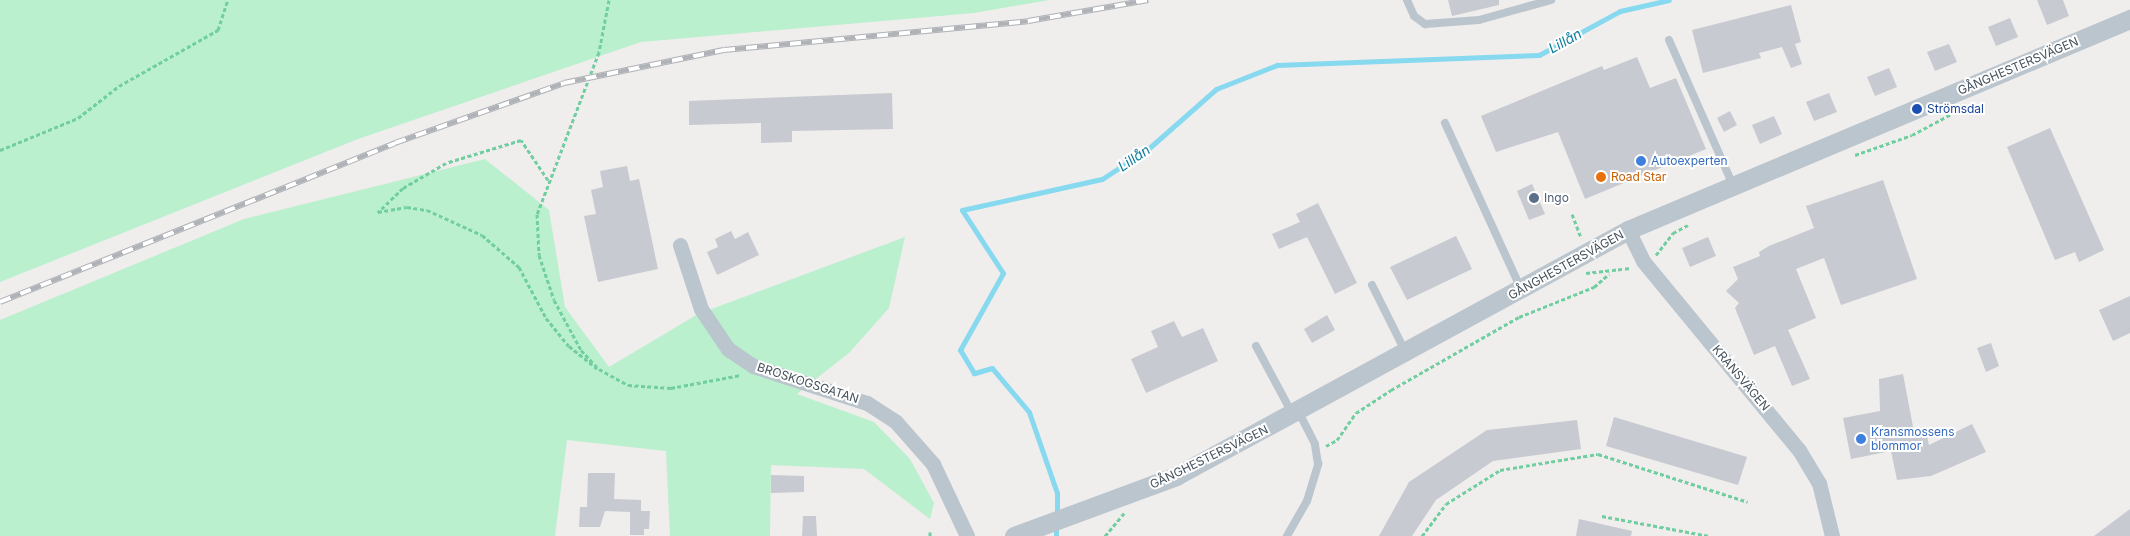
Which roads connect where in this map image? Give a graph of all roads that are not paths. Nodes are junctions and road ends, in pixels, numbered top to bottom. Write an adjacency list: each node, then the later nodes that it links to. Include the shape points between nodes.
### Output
1 (1408, 0): 2 (lane, via 1414,16 1425,24 1479,20)
2 (1551, 0)
3 (2130, 19): 6 (street, GÅNGHESTERSVÄGEN)
4 (1669, 40): 6 (lane)
5 (1445, 123): 10 (lane)
6 (1734, 187): 7 (street, GÅNGHESTERSVÄGEN)
7 (1628, 230): 10 (street, GÅNGHESTERSVÄGEN); 17 (street, KRANSVÄGEN, via 1643,261 1799,450 1819,483)
8 (680, 245): 14 (street, BROSKOGSGATAN, via 701,309 728,349 753,366 867,403 896,422 933,464)
9 (1372, 285): 12 (lane)
10 (1521, 289): 12 (street, GÅNGHESTERSVÄGEN)
11 (1256, 346): 13 (lane)
12 (1406, 353): 13 (street, GÅNGHESTERSVÄGEN)
13 (1296, 413): 15 (street, GÅNGHESTERSVÄGEN, via 1176,476); 16 (lane, via 1316,452 1318,464 1306,501)
14 (967, 536)
15 (1014, 536)
16 (1287, 536)
17 (1832, 536)

